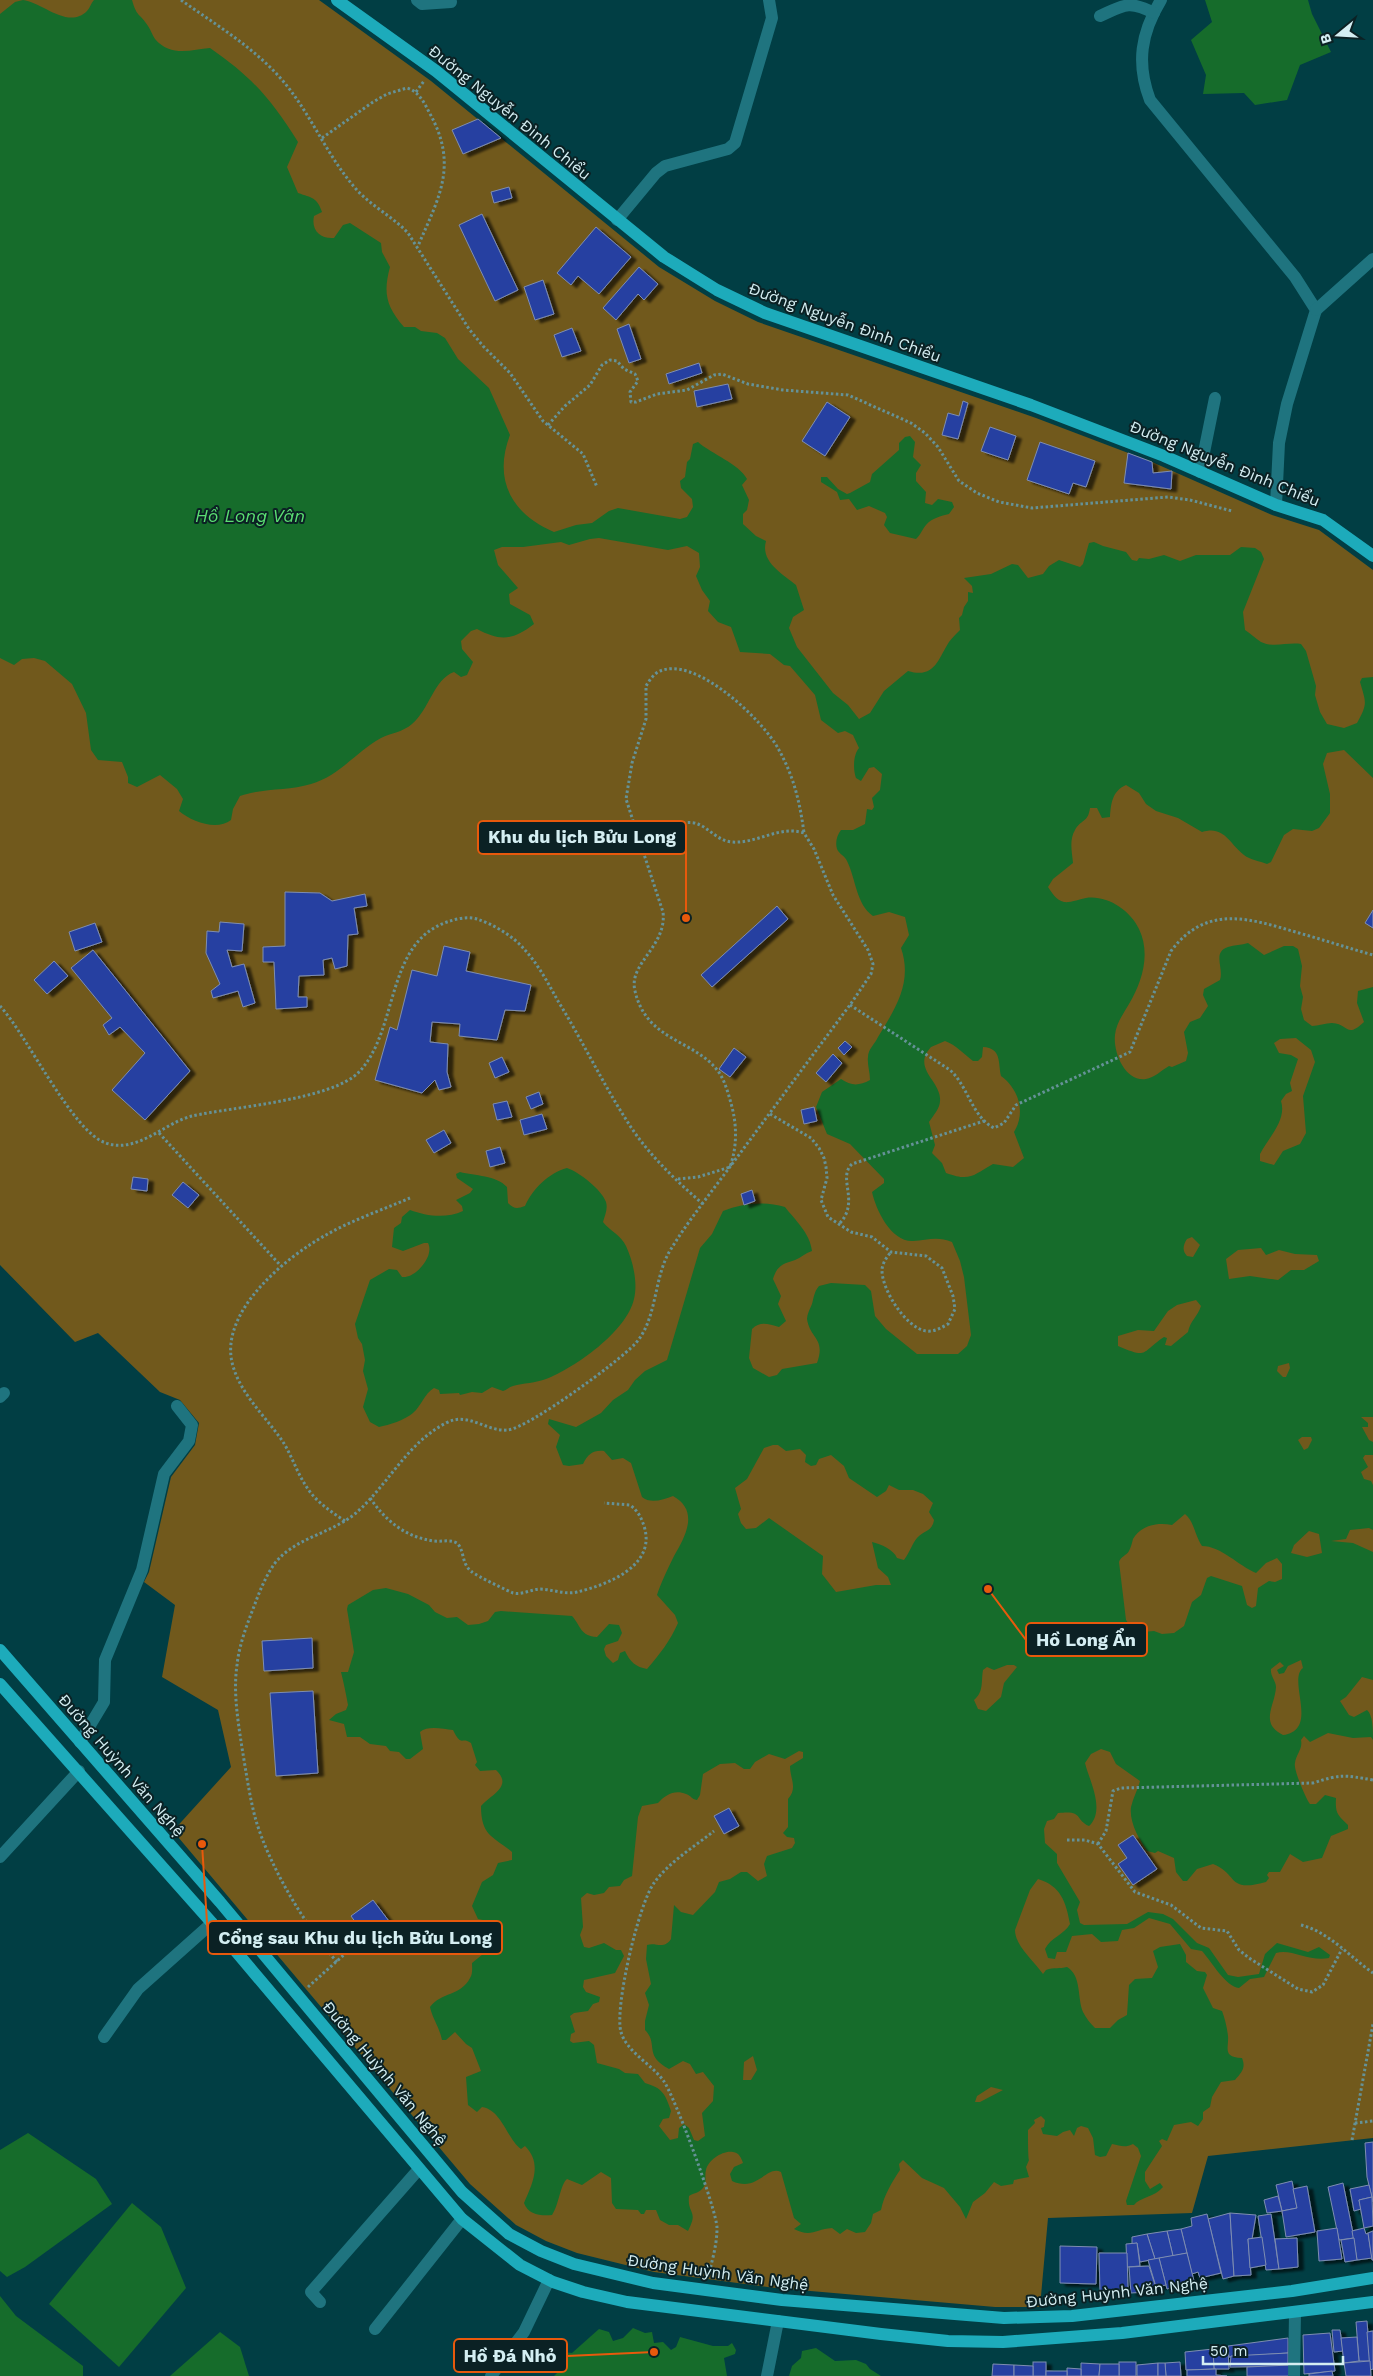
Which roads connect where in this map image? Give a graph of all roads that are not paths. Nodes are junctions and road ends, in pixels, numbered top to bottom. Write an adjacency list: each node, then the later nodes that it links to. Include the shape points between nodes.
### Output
1 (337, 0): 8 (main road, Đường Nguyễn Đình Chiểu, via 436,71)
2 (417, 0): 5 (street, via 422,4)
3 (768, 0): 8 (street, via 772,18 735,143 728,149 665,166)
4 (1162, 0): 6 (street)
5 (451, 2)
6 (1154, 13): 7 (street, via 1136,4 1126,4); 10 (street, via 1140,57 1143,81 1150,100 1295,277)
7 (1100, 16)
8 (617, 220): 12 (main road, Đường Nguyễn Đình Chiểu, via 664,257 717,290 765,313 1031,405)
9 (1373, 259): 10 (street)
10 (1316, 310): 13 (street, via 1283,423)
11 (1215, 398): 12 (street)
12 (1200, 472): 13 (main road, Đường Nguyễn Đình Chiểu)
13 (1276, 505): 14 (main road, Đường Nguyễn Đình Chiểu, via 1323,520)
14 (1373, 556)
15 (176, 1406): 18 (street, via 192,1425 189,1441 164,1474 142,1570 105,1660 104,1702)
16 (0, 1650): 18 (main road, Đường Huỳnh Văn Nghệ)
17 (0, 1684): 19 (main road)
18 (80, 1742): 27 (main road, Đường Huỳnh Văn Nghệ, via 462,2192 510,2234 541,2251 574,2264 653,2283 782,2300 1027,2318 1072,2316)
19 (79, 1771): 20 (street); 21 (main road)
20 (0, 1857)
21 (212, 1923): 22 (street, via 138,1989); 23 (main road)
22 (104, 2038)
23 (419, 2169): 24 (main road); 28 (street, via 311,2292)
24 (462, 2218): 26 (main road, via 520,2265); 32 (street)
25 (1373, 2278): 27 (main road, Đường Huỳnh Văn Nghệ)
26 (549, 2280): 31 (main road, via 627,2302); 33 (street, via 524,2332)
27 (1292, 2291): 30 (main road)
28 (320, 2302)
29 (1373, 2302): 30 (main road)
30 (1295, 2313): 31 (main road, via 1122,2333 1003,2342 938,2340); 35 (street)
31 (778, 2321): 34 (street)
32 (375, 2329)
33 (491, 2376)
34 (767, 2376)
35 (1294, 2376)

